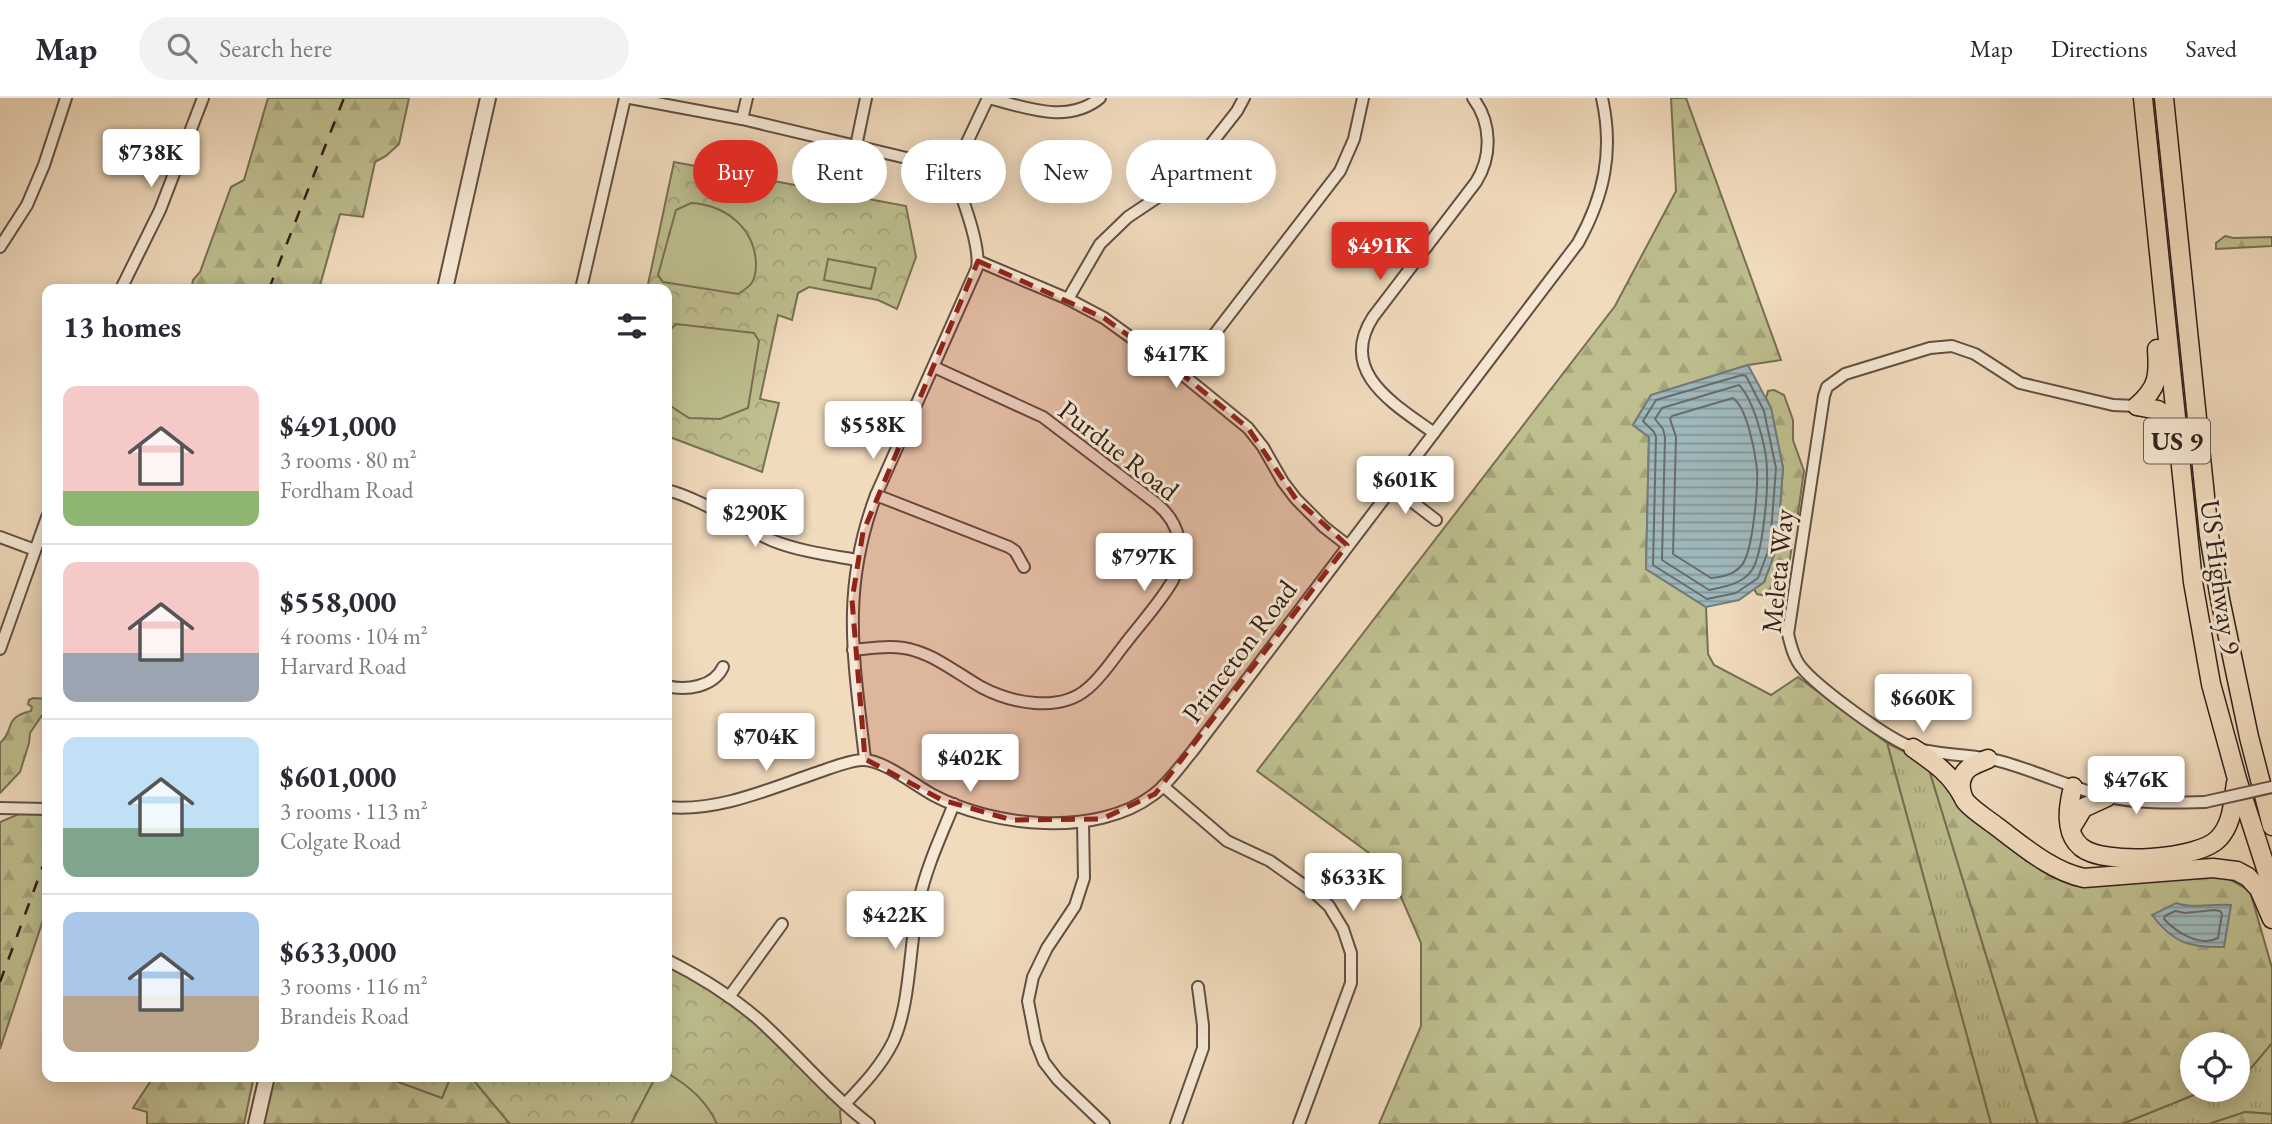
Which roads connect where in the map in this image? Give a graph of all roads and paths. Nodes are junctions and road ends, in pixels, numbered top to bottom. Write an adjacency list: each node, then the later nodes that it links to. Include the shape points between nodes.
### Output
1 (66, 98): 23 (street, via 27,205)
2 (203, 98): 25 (street, via 160,210)
3 (488, 98): 26 (street)
4 (628, 98): 16 (street); 27 (street)
5 (747, 98): 16 (street)
6 (866, 98): 18 (street)
7 (988, 98): 8 (street, via 1056,113 1076,111); 19 (street)
8 (1100, 98)
9 (1244, 98): 28 (street, via 1182,181 1128,217 1100,244)
10 (1363, 98): 30 (street, via 1354,139 1340,171)
11 (1473, 98): 32 (street, via 1487,128 1484,169 1373,317 1363,340 1364,365 1375,386)
12 (1602, 98): 32 (street, Princeton Road, via 1607,150 1602,189 1590,222 1570,255)
13 (2143, 98): 22 (highway, US Highway 9 / US 9)
14 (2164, 98): 21 (highway, US Highway 9 / US 9)
15 (2178, 98): 21 (highway)
16 (742, 119): 17 (street)
17 (831, 140)
18 (857, 140)
19 (968, 140)
20 (963, 203): 24 (street)
21 (2175, 212): 62 (highway, US Highway 9 / US 9, via 2209,535 2249,737)
22 (2157, 234): 31 (highway, via 2150,271 2159,369 2151,393); 33 (highway, US Highway 9 / US 9)
23 (0, 247)
24 (978, 261): 28 (street); 29 (street)
25 (123, 284)
26 (446, 284)
27 (582, 284)
28 (1068, 299): 30 (street)
29 (934, 367): 36 (street); 45 (street, Purdue Road, via 1043,418 1157,504 1177,532 1178,566 1170,585 1100,676 1087,690 1065,700 1038,703 999,695 908,648)
30 (1184, 375): 40 (street, via 1253,434 1296,499)
31 (2137, 406): 33 (highway, via 2168,417); 48 (street, Meleta Way, via 2113,405 2020,383 1975,354 1952,346 1930,348 1846,374 1827,387 1788,634 1802,668 1857,714)
32 (1434, 433): 34 (street, Princeton Road)
33 (2182, 484): 51 (highway, US Highway 9 / US 9, via 2211,684)
34 (1393, 487): 37 (street); 40 (street, Princeton Road)
35 (672, 492): 42 (street, via 786,545)
36 (876, 495): 42 (street); 43 (street, via 1009,547)
37 (1436, 520)
38 (42, 531): 41 (street)
39 (0, 537): 41 (street)
40 (1347, 545): 52 (street, Princeton Road)
41 (35, 550): 44 (street)
42 (857, 560): 45 (street)
43 (1024, 567)
44 (0, 649)
45 (853, 650): 50 (street)
46 (723, 667): 47 (street, via 701,685)
47 (672, 687)
48 (1913, 748): 49 (street, Meleta Way); 55 (highway, via 1943,769)
49 (1988, 758): 53 (street, Meleta Way); 55 (highway, via 1964,772)
50 (865, 759): 57 (street, Princeton Road); 58 (street, via 726,803)
51 (2237, 779): 63 (highway, via 2225,830 2214,843 2196,852 2098,855 2083,850); 64 (highway, US Highway 9 / US 9)
52 (1163, 786): 61 (street, Princeton Road, via 1122,813); 76 (street, via 1227,841 1269,861 1315,893 1343,929 1351,953 1350,983)
53 (2073, 787): 56 (street, Meleta Way); 63 (highway, via 2068,808)
54 (2272, 787): 56 (street, Meleta Way, bridge, via 2205,802)
55 (1962, 796): 65 (highway, via 2000,829 2071,876 2213,868 2237,871 2259,889)
56 (2107, 797): 63 (highway, via 2083,808)
57 (954, 804): 61 (street, Princeton Road, via 1001,818); 71 (street, via 919,898 895,1038 876,1070)
58 (672, 807)
59 (0, 808): 60 (street)
60 (42, 809)
61 (1083, 822): 74 (street, via 1084,878 1076,906 1047,948 1033,977 1028,1002 1044,1062)
62 (2272, 826)
63 (2071, 828)
64 (2272, 887)
65 (2272, 919)
66 (782, 924): 69 (street)
67 (672, 963): 69 (street)
68 (1198, 988): 75 (street, via 1203,1048)
69 (729, 998): 71 (street)
70 (266, 1082): 72 (street)
71 (845, 1104): 73 (street)
72 (256, 1124)
73 (869, 1124)
74 (1104, 1124)
75 (1176, 1124)
76 (1299, 1124)

